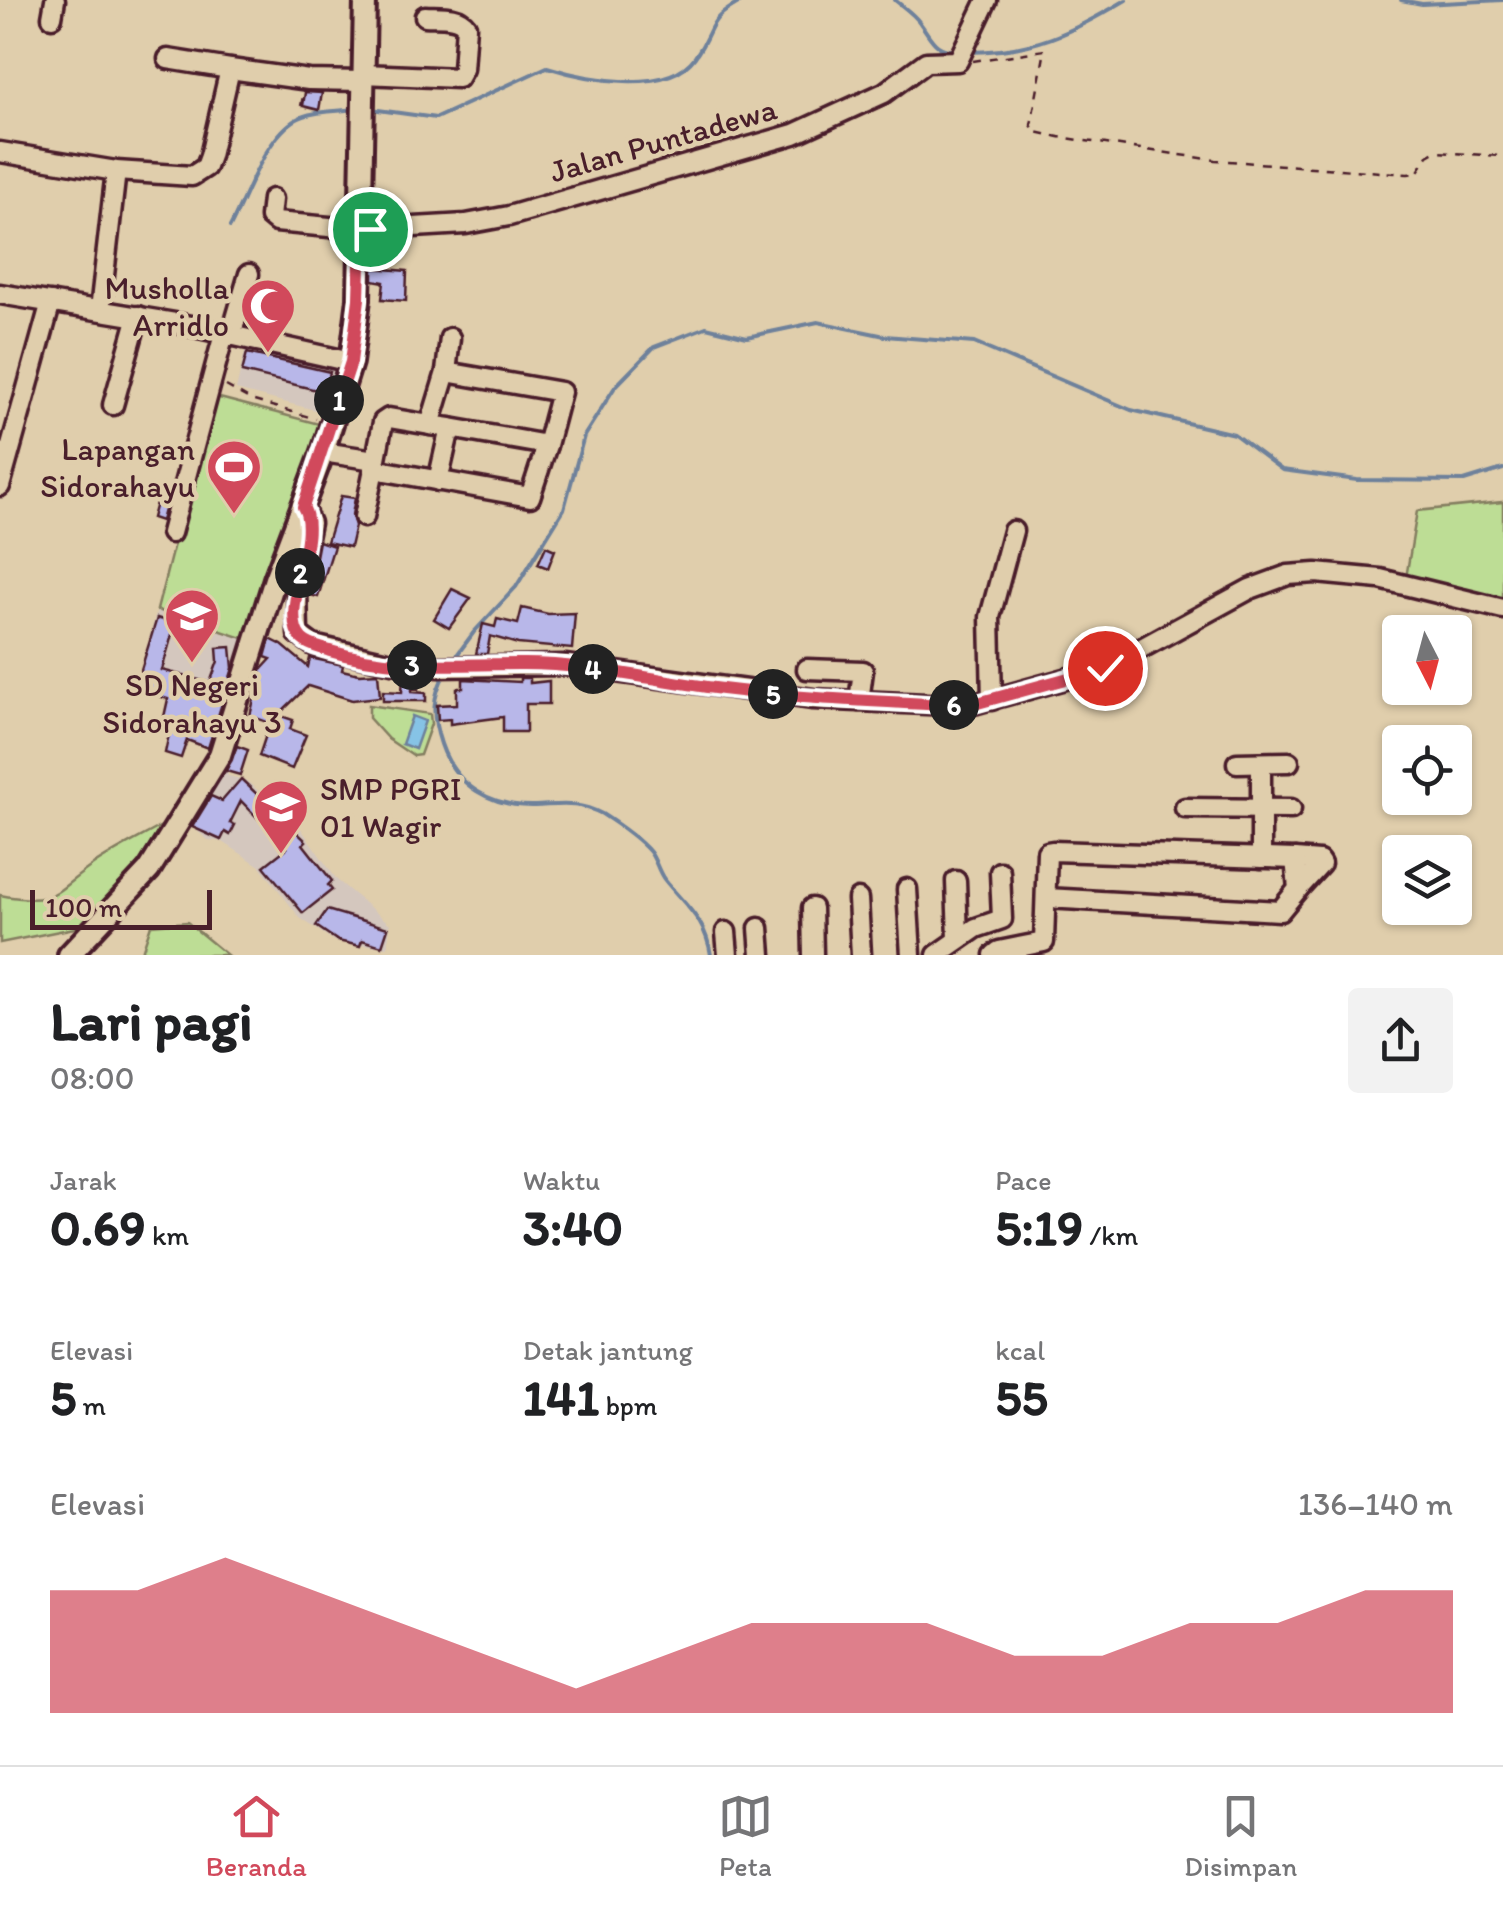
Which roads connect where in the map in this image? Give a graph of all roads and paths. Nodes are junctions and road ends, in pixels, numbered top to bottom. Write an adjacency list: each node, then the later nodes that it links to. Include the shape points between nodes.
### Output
1 (365, 0): 7 (main road)
2 (987, 0): 4 (street)
3 (425, 16): 7 (street, via 453,17 466,26 458,78)
4 (963, 54): 9 (path, via 1004,58 1045,50 1032,128 1093,142 1216,160 1408,174 1418,173 1435,152); 12 (street, Jalan Puntadewa, via 926,62 884,93 794,134 590,194 466,224)
5 (168, 59): 6 (street)
6 (230, 69): 7 (street, via 309,80); 10 (street, via 200,174)
7 (363, 77): 12 (main road)
8 (0, 152): 10 (street)
9 (1503, 156)
10 (116, 171): 16 (street)
11 (272, 199): 12 (street, Jalan Puntadewa, via 270,217 276,222)
12 (361, 230): 20 (main road)
13 (248, 274): 18 (street)
14 (0, 294): 15 (street)
15 (51, 302): 16 (street); 31 (street)
16 (100, 310): 17 (street)
17 (138, 316): 18 (street); 23 (street)
18 (227, 335): 20 (street); 22 (street)
19 (450, 338): 21 (street)
20 (351, 362): 24 (main road)
21 (446, 372): 25 (street); 27 (street, via 561,392)
22 (213, 374): 24 (path, via 250,400); 35 (street)
23 (113, 405)
24 (332, 423): 28 (main road)
25 (430, 425): 26 (street); 29 (street, via 389,418)
26 (450, 428): 27 (street); 30 (street)
27 (547, 445): 30 (street, via 530,497)
28 (324, 452): 29 (street); 32 (main road)
29 (374, 465): 30 (street); 33 (street)
30 (438, 481)
31 (0, 486)
32 (303, 507): 39 (street, via 310,523 296,603 302,640 373,661 565,665); 56 (main road, via 220,755 150,870)
33 (364, 517)
34 (1013, 531): 38 (street, via 990,617)
35 (171, 533)
36 (1503, 609): 38 (street, via 1380,579 1288,575 1105,668)
37 (808, 669): 39 (street, via 863,671)
38 (992, 700): 39 (street)
39 (859, 701)
40 (1237, 762): 42 (street)
41 (1289, 762): 42 (street)
42 (1261, 763): 44 (street)
43 (1185, 808): 44 (street)
44 (1261, 810): 45 (street); 46 (street)
45 (1291, 810)
46 (1261, 858): 50 (street, via 1054,850 1046,852); 50 (street, via 1295,860 1298,890 1280,911)
47 (1000, 872): 55 (street, via 1002,919)
48 (956, 881): 55 (street)
49 (907, 889): 61 (street)
50 (1046, 898): 63 (street, via 1044,942)
51 (858, 899): 60 (street)
52 (812, 908): 59 (street)
53 (759, 928): 58 (street)
54 (726, 932): 57 (street)
55 (958, 938): 62 (street)
56 (68, 955)
57 (728, 955)
58 (761, 955)
59 (813, 955)
60 (861, 955)
61 (912, 955)
62 (937, 955)
63 (994, 955)

